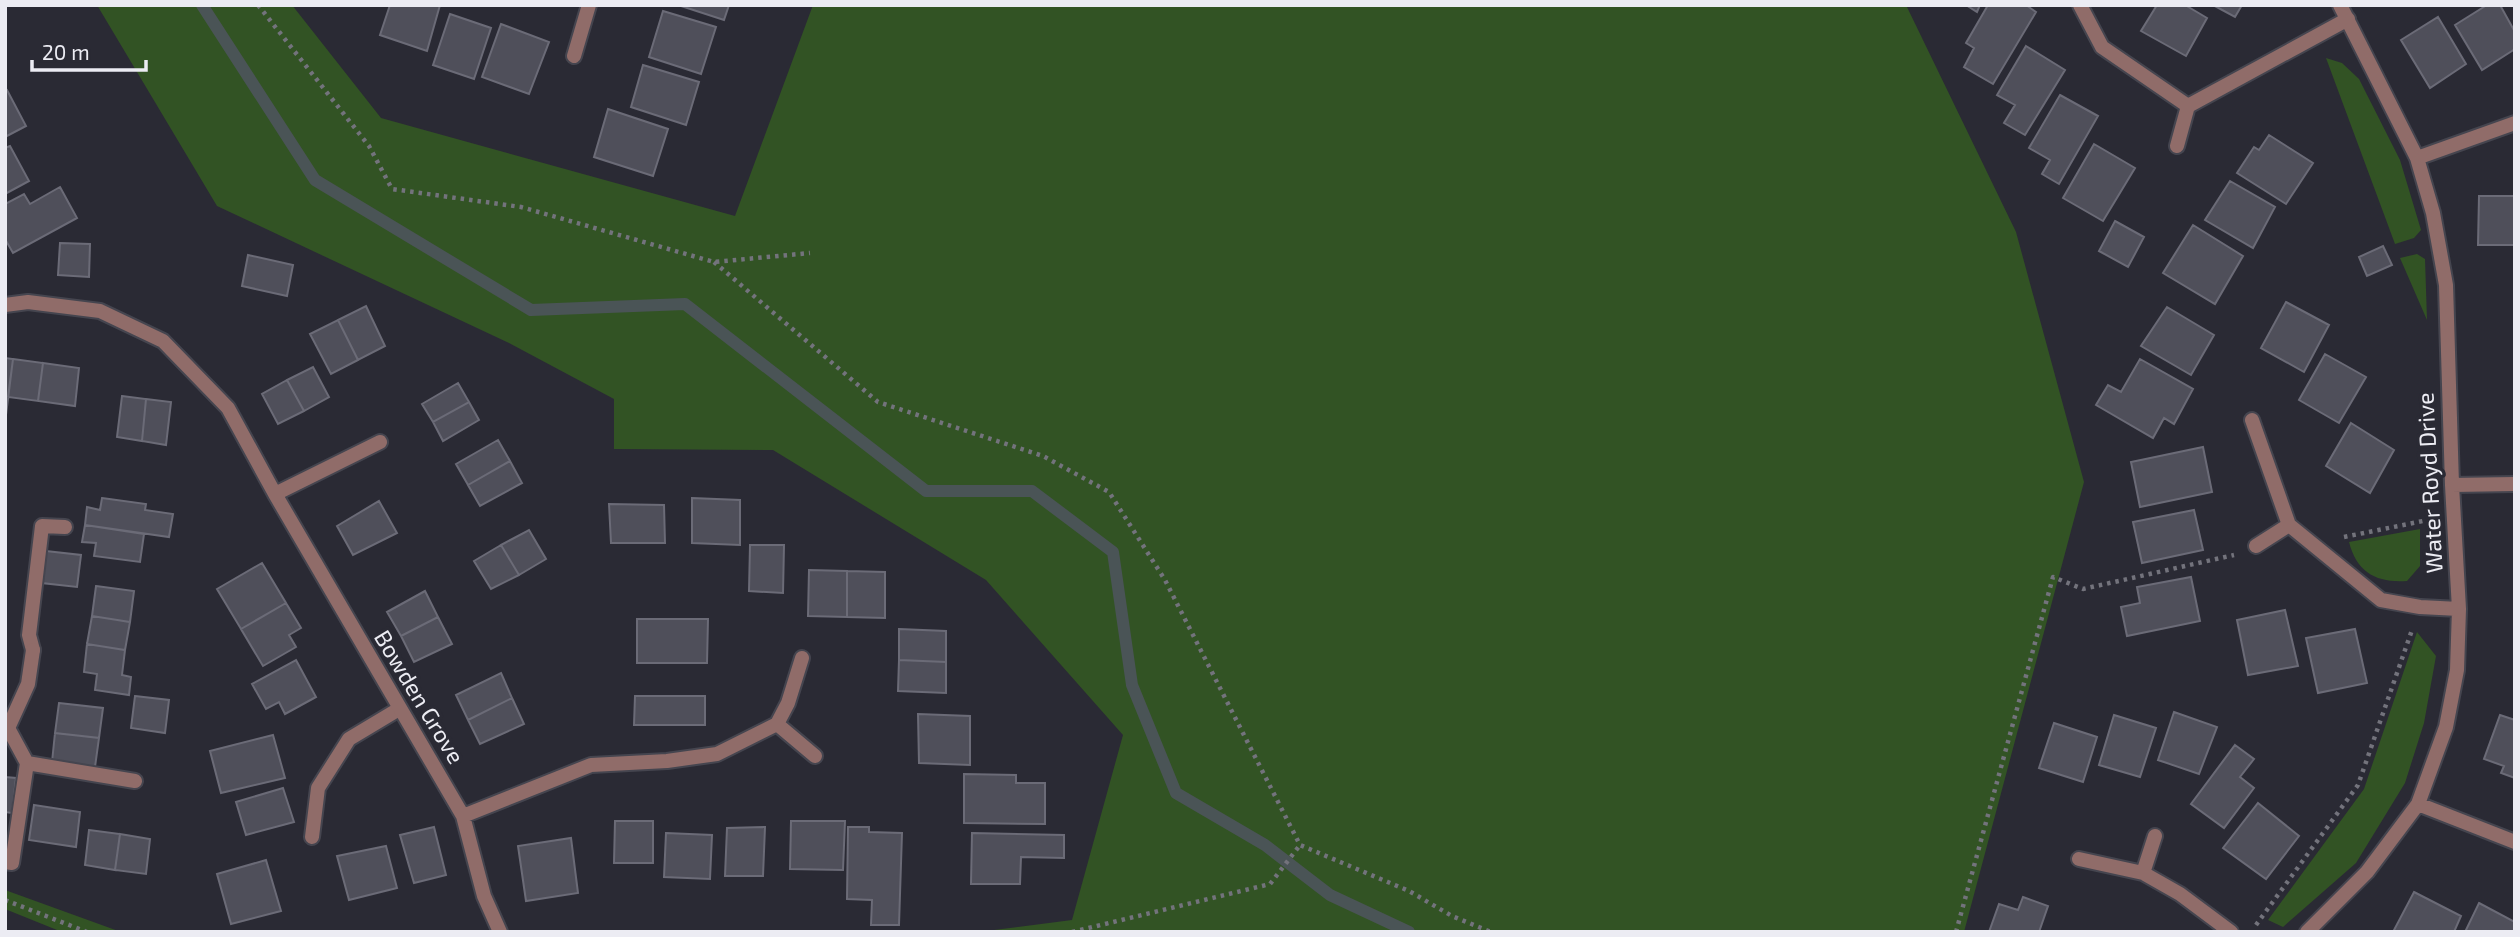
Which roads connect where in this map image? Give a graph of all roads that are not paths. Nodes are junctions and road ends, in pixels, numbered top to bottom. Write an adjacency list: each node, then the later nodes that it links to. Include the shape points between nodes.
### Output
1 (589, 5): 5 (street)
2 (2080, 5): 6 (street, via 2102,47)
3 (2340, 5): 4 (street, Water Royd Drive)
4 (2348, 19): 6 (street); 9 (street, Water Royd Drive)
5 (574, 56)
6 (2188, 106): 8 (street)
7 (2515, 123): 9 (street)
8 (2177, 146)
9 (2417, 158): 14 (street, Water Royd Drive, via 2446,285)
10 (5, 305): 15 (street, Bowden Grove, via 28,302 100,311 163,341 228,408)
11 (2252, 420): 16 (street)
12 (380, 442): 15 (street)
13 (2515, 484): 14 (street)
14 (2452, 485): 19 (street, Water Royd Drive)
15 (275, 494): 21 (street, Bowden Grove)
16 (2289, 525): 18 (street); 19 (street, via 2381,600)
17 (65, 527): 23 (street, via 42,526 28,684)
18 (2256, 546)
19 (2459, 609): 27 (street, Water Royd Drive, via 2457,670 2446,727)
20 (802, 657): 22 (street)
21 (399, 709): 28 (street, Bowden Grove); 30 (street, via 349,739 318,788)
22 (777, 724): 24 (street); 28 (street, via 717,754 591,765)
23 (7, 727): 25 (street)
24 (815, 756)
25 (27, 763): 26 (street); 33 (street, via 12,863)
26 (135, 781)
27 (2418, 804): 31 (street); 37 (street, Water Royd Drive, via 2367,872)
28 (463, 816): 35 (street, Bowden Grove, via 484,896)
29 (2155, 836): 34 (street)
30 (312, 837)
31 (2515, 842)
32 (2079, 859): 34 (street)
33 (5, 862)
34 (2143, 873): 36 (street)
35 (500, 932)
36 (2231, 932)
37 (2307, 932)

